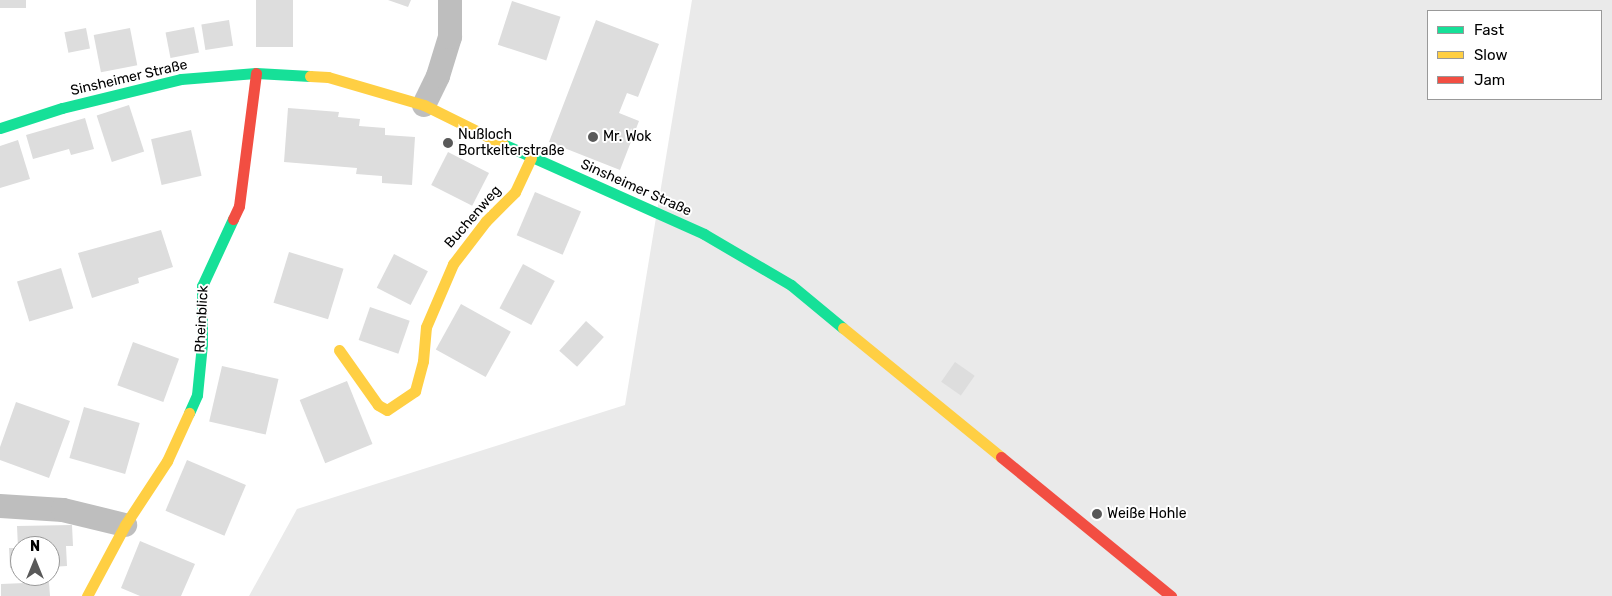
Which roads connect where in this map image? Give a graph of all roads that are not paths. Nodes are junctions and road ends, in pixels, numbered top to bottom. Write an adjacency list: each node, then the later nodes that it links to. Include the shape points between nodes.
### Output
1 (450, 0): 3 (street, via 450,37 438,76)
2 (256, 73): 3 (street, Sinsheimer Straße, via 328,77); 4 (street, Sinsheimer Straße, via 182,79 62,108); 8 (street, Rheinblick, via 239,206 202,286 202,344 197,395 167,461)
3 (424, 105): 5 (street, Sinsheimer Straße)
4 (0, 128)
5 (531, 158): 6 (street, Buchenweg, via 515,192 486,221 453,264 426,327 423,361 415,392 387,410 378,405); 10 (street, Sinsheimer Straße, via 704,234 791,284)
6 (339, 350)
7 (0, 506): 8 (street, via 63,510)
8 (126, 525): 9 (street, Rheinblick)
9 (87, 596)
10 (1171, 596)

